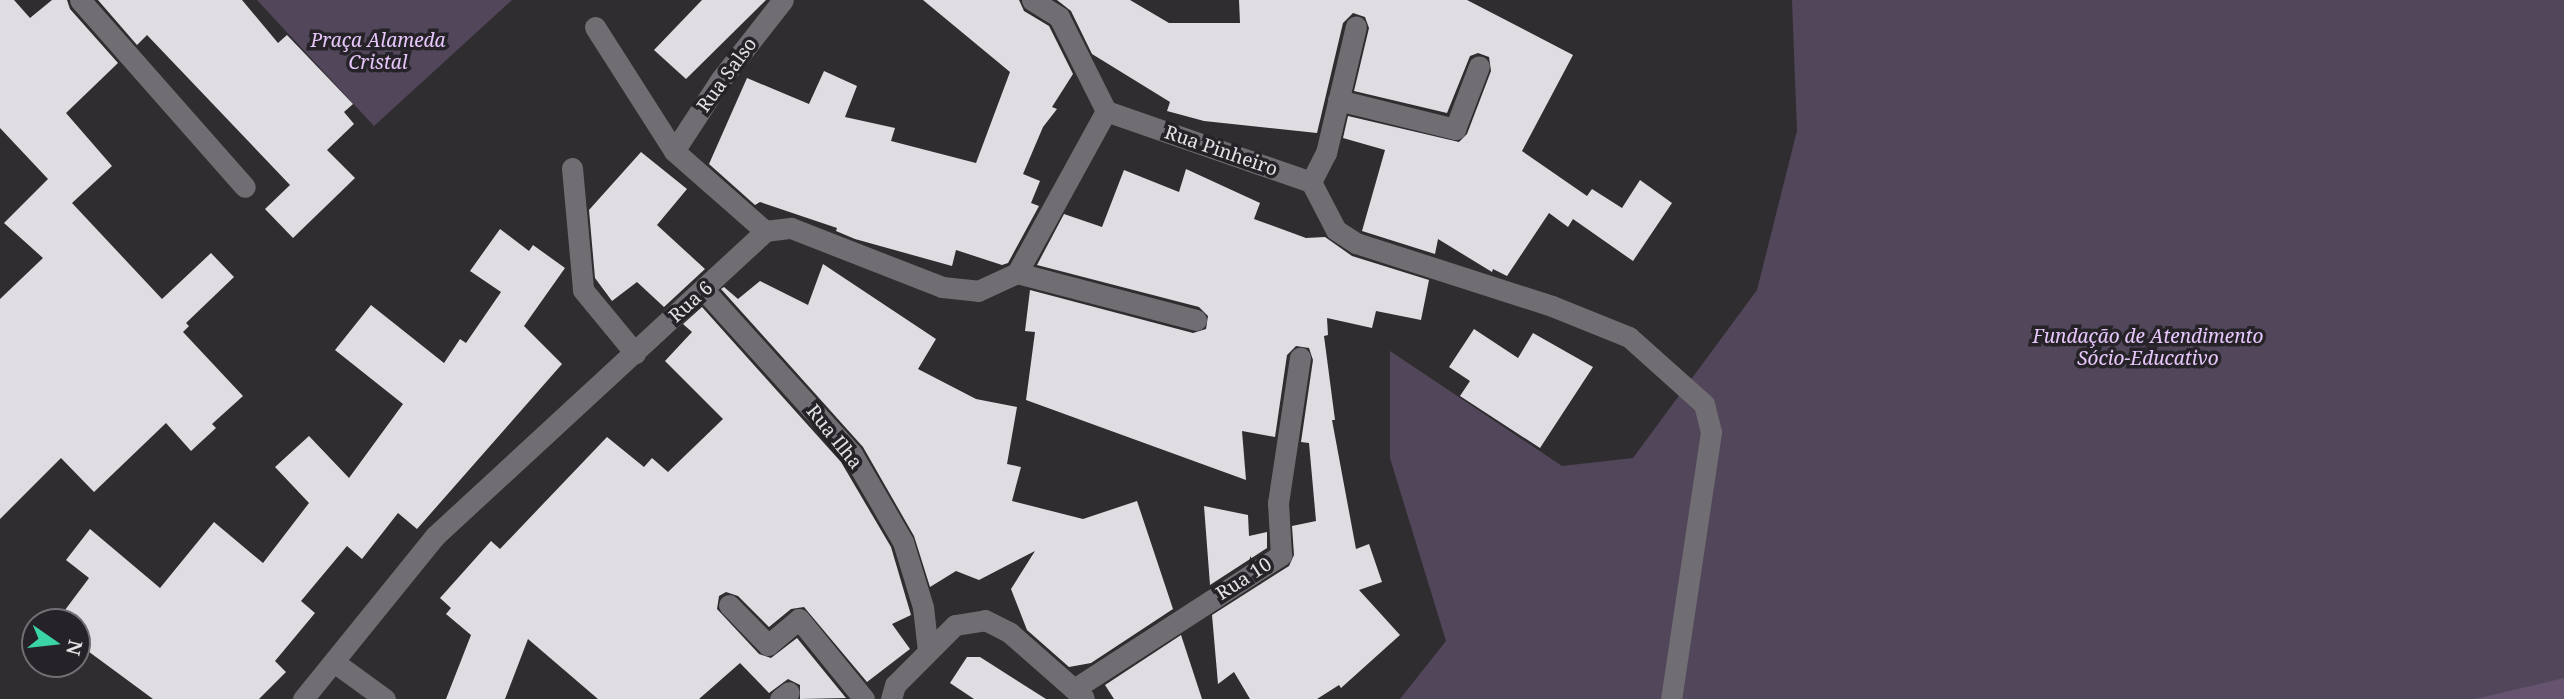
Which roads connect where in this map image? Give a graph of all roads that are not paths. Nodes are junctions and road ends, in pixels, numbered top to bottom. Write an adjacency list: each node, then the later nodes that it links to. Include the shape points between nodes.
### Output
1 (80, 0): 12 (street)
2 (783, 0): 9 (street, Rua Salso, via 721,79)
3 (1032, 0): 8 (street, via 1059,17)
4 (1356, 26): 7 (street)
5 (595, 27): 9 (street)
6 (1479, 66): 7 (street, via 1454,129)
7 (1338, 100): 11 (street, via 1326,153)
8 (1106, 111): 11 (street, Rua Pinheiro); 14 (street)
9 (674, 151): 13 (street)
10 (572, 168): 17 (street, via 583,290)
11 (1311, 182): 27 (street, via 1336,230 1356,243 1552,306 1629,337 1704,404 1711,432)
12 (245, 187)
13 (765, 231): 14 (street, via 791,228 942,287 978,291); 15 (street, Rua 6)
14 (1017, 273): 16 (street)
15 (704, 290): 17 (street, Rua 6); 20 (street, Rua Ilha, via 852,454 903,542 923,607)
16 (1196, 320)
17 (635, 353): 21 (street, Rua 6, via 435,537)
18 (1300, 358): 22 (street, Rua 10, via 1278,503 1281,555)
19 (729, 605): 25 (street, via 768,645 799,619)
20 (928, 651): 22 (street, via 955,625 985,620 1010,633); 26 (street, via 895,685)
21 (334, 662): 23 (street, Rua 6); 24 (street)
22 (1079, 694)
23 (303, 699)
24 (385, 699)
25 (864, 699)
26 (891, 699)
27 (1671, 699)

